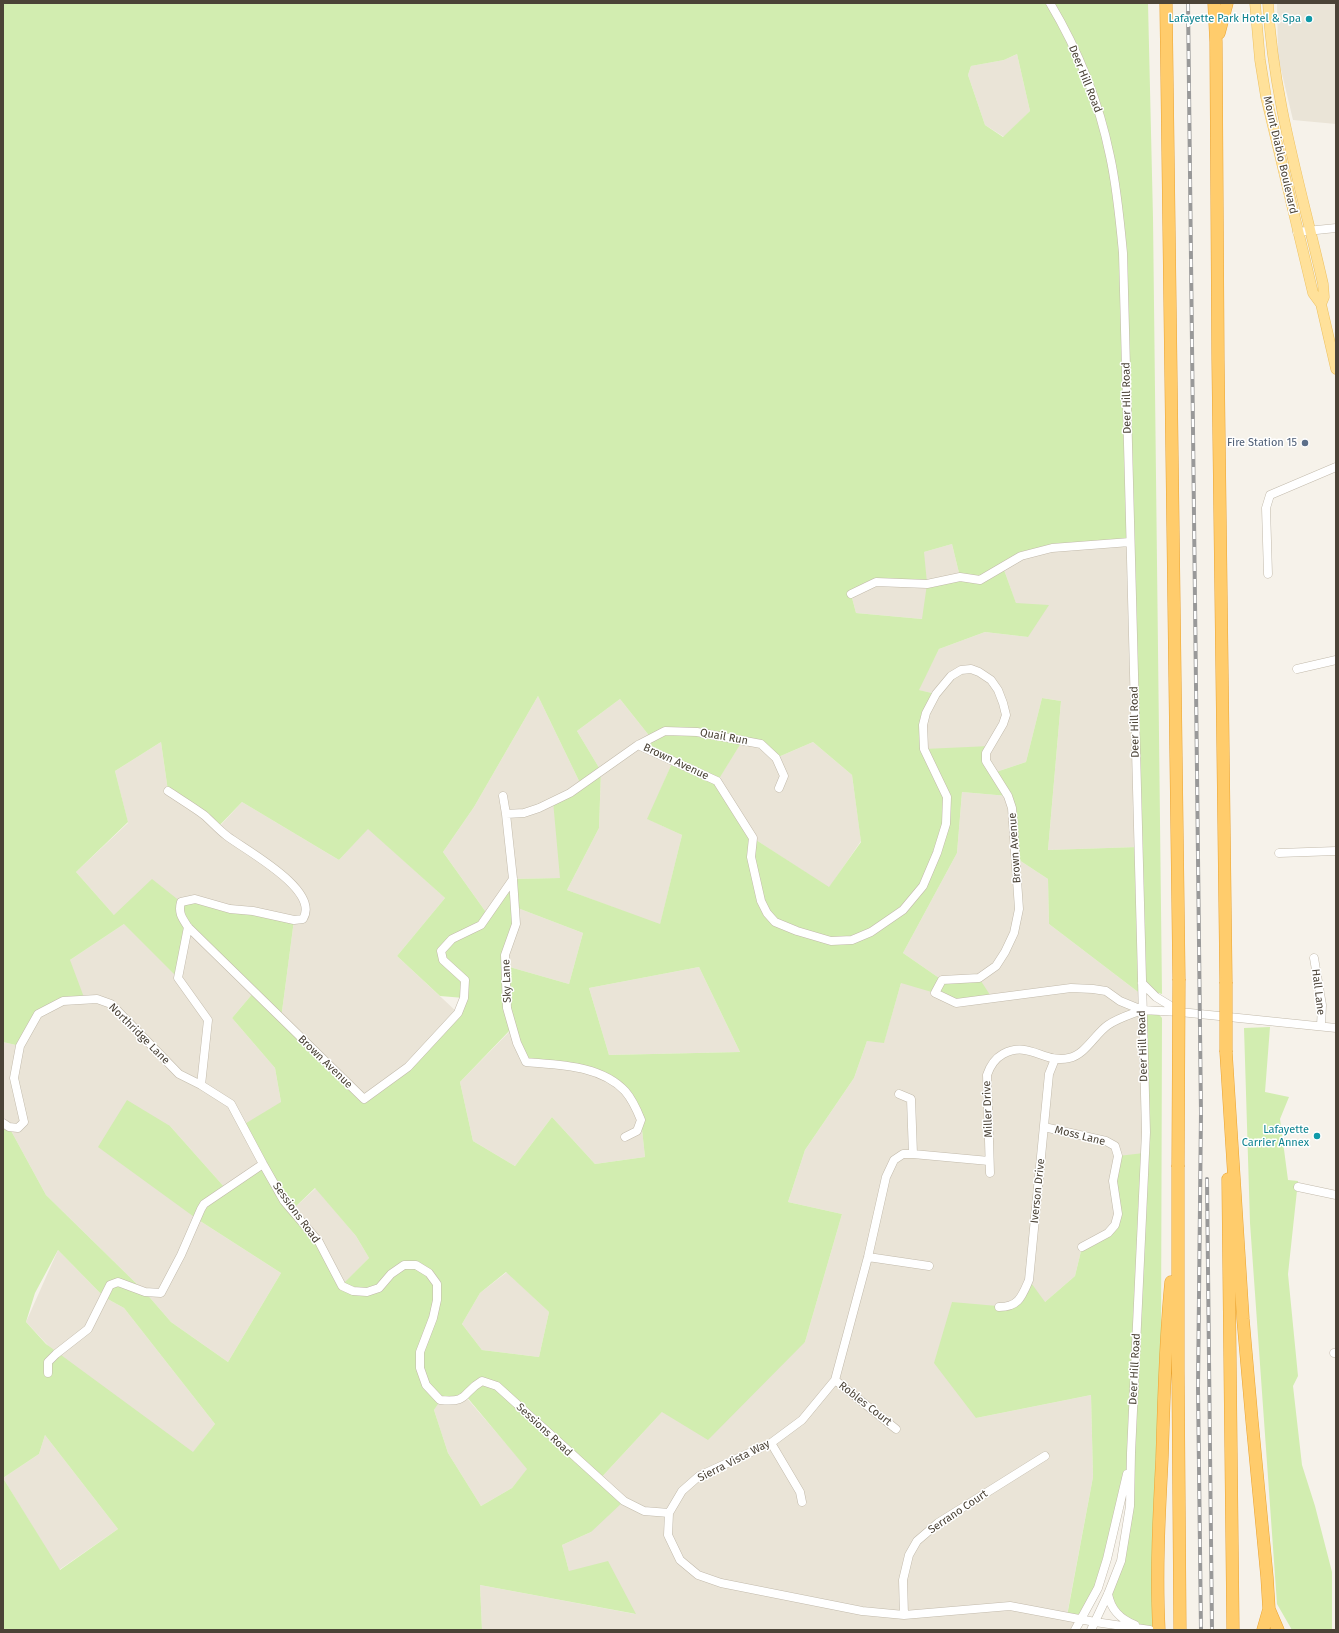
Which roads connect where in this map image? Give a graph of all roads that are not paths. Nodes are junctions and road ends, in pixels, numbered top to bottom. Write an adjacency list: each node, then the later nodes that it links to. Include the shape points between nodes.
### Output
1 (1050, 3): 14 (street, Deer Hill Road, via 1074,50 1102,121 1118,203 1123,253)
2 (1166, 3): 47 (highway, bridge, via 1179,979)
3 (1214, 3): 7 (highway)
4 (1227, 3): 7 (highway)
5 (1255, 3): 10 (main road, Mount Diablo Boulevard, via 1264,85)
6 (1268, 3): 9 (main road, Mount Diablo Boulevard, via 1279,94)
7 (1216, 42): 37 (highway, bridge, via 1226,1052)
8 (1336, 228): 9 (street)
9 (1311, 231): 10 (street); 11 (main road, Mount Diablo Boulevard, via 1323,284 1324,297)
10 (1297, 232): 11 (main road, Mount Diablo Boulevard, via 1312,293)
11 (1321, 304): 12 (main road, Mount Diablo Boulevard)
12 (1336, 368)
13 (1336, 467): 15 (street, via 1270,494 1266,508)
14 (1130, 542): 16 (street, via 1052,548 1021,556 980,580 960,577 927,584 876,582); 29 (street, Deer Hill Road)
15 (1268, 574)
16 (851, 594)
17 (1336, 660): 18 (street)
18 (1296, 669)
19 (638, 745): 20 (street, Quail Run, via 665,731 697,732 761,744 776,758 784,776); 23 (street, via 570,793 524,813); 30 (street, Brown Avenue, via 717,782 753,838 750,857 761,901 767,914 775,922 831,941 852,940 871,932 903,910 922,886 937,853 946,824 947,797 924,749 923,725 926,713 936,694 951,676 960,670 971,669 979,672 991,680 998,690 1006,716 986,753 986,761 1008,796 1012,808 1019,909 1014,933 996,966 979,978 942,980 935,993 956,1003 1072,988 1093,989 1106,991 1120,1001)
20 (779, 788)
21 (168, 791): 27 (street, via 282,874 296,889 306,911 303,919 294,920 230,909 195,899 181,902 180,916)
22 (503, 796): 23 (street, Sky Lane)
23 (506, 814): 26 (street, Sky Lane)
24 (1336, 851): 25 (street)
25 (1278, 853)
26 (513, 879): 27 (street, Brown Avenue, via 482,925 452,939 441,951 443,960 465,980 464,998 458,1013 408,1067 364,1099); 40 (street, Sky Lane, via 516,924 505,955 507,1008 517,1043 526,1062 577,1068 612,1079 626,1092 641,1120 637,1131)
27 (188, 927): 35 (street, via 178,978 208,1020)
28 (1314, 958): 32 (street, Hall Lane, via 1322,1005)
29 (1142, 983): 30 (street, Deer Hill Road); 31 (street, via 1156,997)
30 (1142, 1010): 31 (street, Brown Avenue); 34 (street, Miller Drive, via 1108,1025 1082,1051 1070,1058); 56 (street, Deer Hill Road, via 1146,1132)
31 (1180, 1012): 32 (street, Brown Avenue)
32 (1321, 1026): 33 (street, Brown Avenue)
33 (1336, 1028)
34 (1055, 1059): 39 (street, Iverson Drive, via 1049,1074); 42 (street, Miller Drive, via 1022,1048 1009,1051 990,1065 987,1075)
35 (201, 1085): 38 (street, Northridge Lane, via 179,1074 111,1004 97,999 63,1001 38,1014 20,1046 14,1078 24,1122 18,1128); 43 (street, Northridge Lane, via 231,1104)
36 (899, 1094): 41 (street, via 911,1099)
37 (1229, 1112): 61 (highway, via 1243,1319); 70 (highway)
38 (3, 1123)
39 (1044, 1127): 48 (street, Moss Lane, via 1106,1141 1114,1146 1118,1156 1113,1181 1118,1214 1115,1226 1108,1233); 51 (street, Iverson Drive, via 1029,1280 1021,1298 1009,1307)
40 (625, 1137)
41 (913, 1154): 42 (street); 49 (street, Sierra Vista Way, via 903,1154 894,1160 886,1177)
42 (989, 1161): 44 (street, Miller Drive)
43 (263, 1164): 52 (street, via 204,1204 161,1293 145,1292 118,1282 110,1285 88,1329 48,1362); 59 (street, Sessions Road, via 284,1201 318,1242 342,1286 353,1292 367,1292 379,1288 404,1265 416,1265 429,1273 437,1284 437,1300 420,1352 420,1368 426,1385 440,1400 455,1402 466,1396 472,1387 482,1381 497,1386 624,1501 644,1511)
44 (990, 1173)
45 (1298, 1188): 46 (street)
46 (1336, 1195)
47 (1178, 1200): 68 (highway, via 1166,1336 1158,1539); 69 (highway)
48 (1082, 1247)
49 (868, 1257): 50 (street); 53 (street, Sierra Vista Way)
50 (929, 1266)
51 (999, 1307)
52 (48, 1373)
53 (835, 1380): 54 (street, Robles Court); 55 (street, Sierra Vista Way, via 802,1420)
54 (896, 1428)
55 (771, 1443): 58 (street, via 800,1492); 59 (street, Sierra Vista Way, via 699,1476 682,1491)
56 (1131, 1453): 60 (street, Deer Hill Road, via 1130,1506 1121,1561); 63 (street, Deer Hill Road, via 1107,1559 1098,1588)
57 (1045, 1456): 62 (street, Serrano Court, via 938,1522 916,1540 909,1554 903,1580)
58 (802, 1502)
59 (669, 1513): 62 (street, Sierra Vista Way, via 668,1535 680,1560 698,1575 721,1583 862,1611)
60 (1108, 1594): 64 (street, Deer Hill Road); 67 (street, via 1110,1606 1116,1614)
61 (1269, 1609): 71 (highway); 72 (highway)
62 (904, 1615): 63 (street, Sierra Vista Way, via 1010,1606)
63 (1081, 1619): 64 (street, Sierra Vista Way); 65 (street, Deer Hill Road)
64 (1095, 1622): 66 (street, Deer Hill Road); 67 (street, Sierra Vista Way)
65 (1075, 1630)
66 (1091, 1630)
67 (1148, 1630)
68 (1159, 1630)
69 (1180, 1630)
70 (1233, 1630)
71 (1262, 1630)
72 (1278, 1630)

